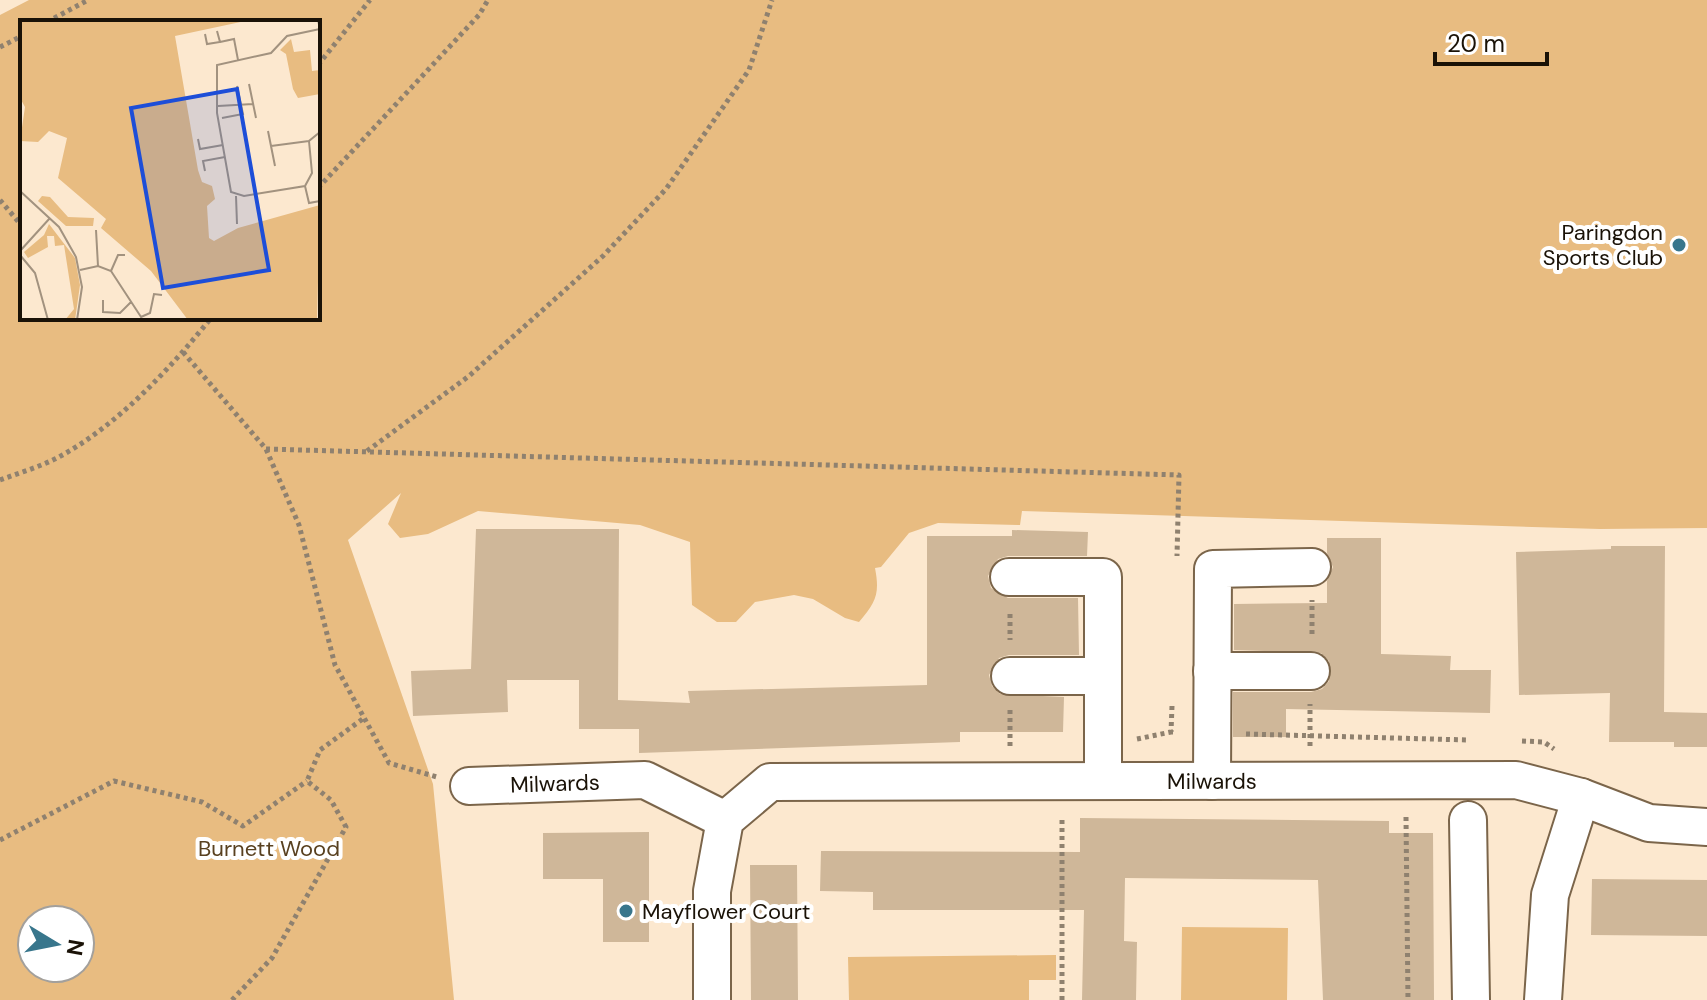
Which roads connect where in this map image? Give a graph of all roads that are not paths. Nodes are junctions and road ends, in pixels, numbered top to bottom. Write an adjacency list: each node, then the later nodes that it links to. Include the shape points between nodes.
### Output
1 (1312, 567): 3 (street, via 1213,569)
2 (1009, 577): 6 (street, via 1103,577)
3 (1212, 671): 4 (street); 8 (street)
4 (1311, 671)
5 (1010, 676): 6 (street)
6 (1103, 676): 7 (street)
7 (1103, 781): 8 (street, Milwards); 11 (street, Milwards, via 770,782)
8 (1212, 781): 10 (street, Milwards, via 1516,780)
9 (469, 786): 11 (street, Milwards, via 645,780)
10 (1581, 797): 13 (street, Milwards, via 1649,823); 16 (street, via 1550,895)
11 (725, 820): 14 (street, via 712,891)
12 (1468, 820): 15 (street)
13 (1707, 827)
14 (712, 1000)
15 (1471, 1000)
16 (1543, 1000)

